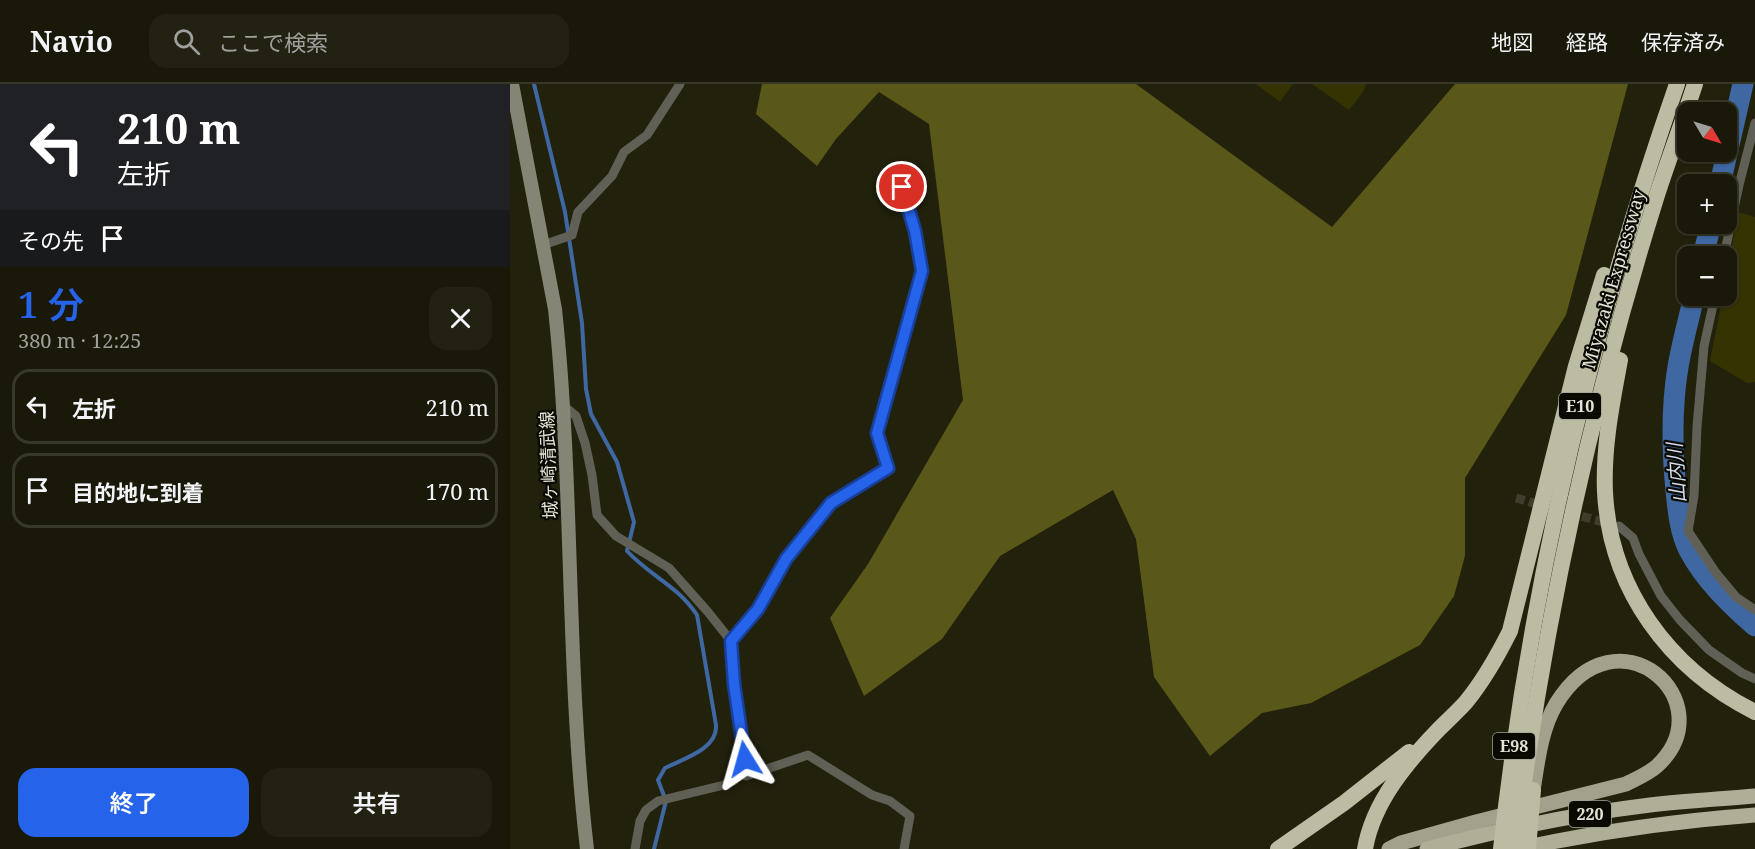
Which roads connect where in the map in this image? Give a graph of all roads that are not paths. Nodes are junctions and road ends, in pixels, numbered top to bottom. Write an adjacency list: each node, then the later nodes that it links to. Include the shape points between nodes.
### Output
1 (512, 84): 6 (main road, 城ヶ崎清武線)
2 (680, 84): 9 (street, via 647,135 624,152 612,176 578,212 572,235)
3 (1677, 84): 7 (highway, Miyazaki Expressway / E10)
4 (1695, 84): 11 (highway, Miyazaki Expressway / E10)
5 (1755, 123): 10 (street)
6 (516, 134): 9 (main road, 城ヶ崎清武線)
7 (1652, 157): 19 (highway, Miyazaki Expressway / E10, via 1570,442 1551,534); 21 (highway, via 1615,238 1579,355 1510,631 1481,683)
8 (902, 187): 16 (street, via 922,271 877,433 888,468 831,503 786,559 758,609)
9 (543, 245): 13 (main road, 城ヶ崎清武線, via 555,309)
10 (1726, 246)
11 (1634, 273): 17 (highway, Miyazaki Expressway / E10, via 1579,482); 20 (highway, via 1607,436 1605,491 1611,539 1630,590 1658,636 1704,681)
12 (1713, 306): 15 (street, via 1704,346 1688,531 1736,597)
13 (564, 405): 16 (street, via 576,416 585,443 597,514 616,536 669,568); 26 (main road, 城ヶ崎清武線, via 576,718)
14 (1619, 526): 18 (street, via 1633,538 1662,596 1680,620 1709,650)
15 (1755, 610)
16 (731, 641): 22 (street, via 745,759)
17 (1543, 660): 19 (highway, Miyazaki Expressway / E10); 23 (highway)
18 (1755, 679)
19 (1529, 699): 23 (highway, E98)
20 (1755, 712)
21 (1438, 730): 29 (highway); 30 (highway, via 1397,778 1373,821)
22 (741, 773): 27 (street, via 724,785 658,801 640,820); 28 (street, via 746,776 808,755 910,816)
23 (1521, 792): 31 (main road, via 1556,705 1574,682 1593,668 1615,660 1645,666 1662,679 1676,700 1679,723 1671,748 1647,773 1626,784 1476,822); 33 (highway, E98); 34 (highway, E98); 35 (main road); 36 (highway)
24 (1755, 796): 32 (highway, 220, via 1608,811)
25 (1755, 814): 34 (highway, 220, via 1658,824)
26 (587, 849)
27 (635, 849)
28 (904, 849)
29 (1278, 849)
30 (1365, 849)
31 (1389, 849)
32 (1427, 849)
33 (1501, 849)
34 (1516, 849)
35 (1523, 849)
36 (1528, 849)

